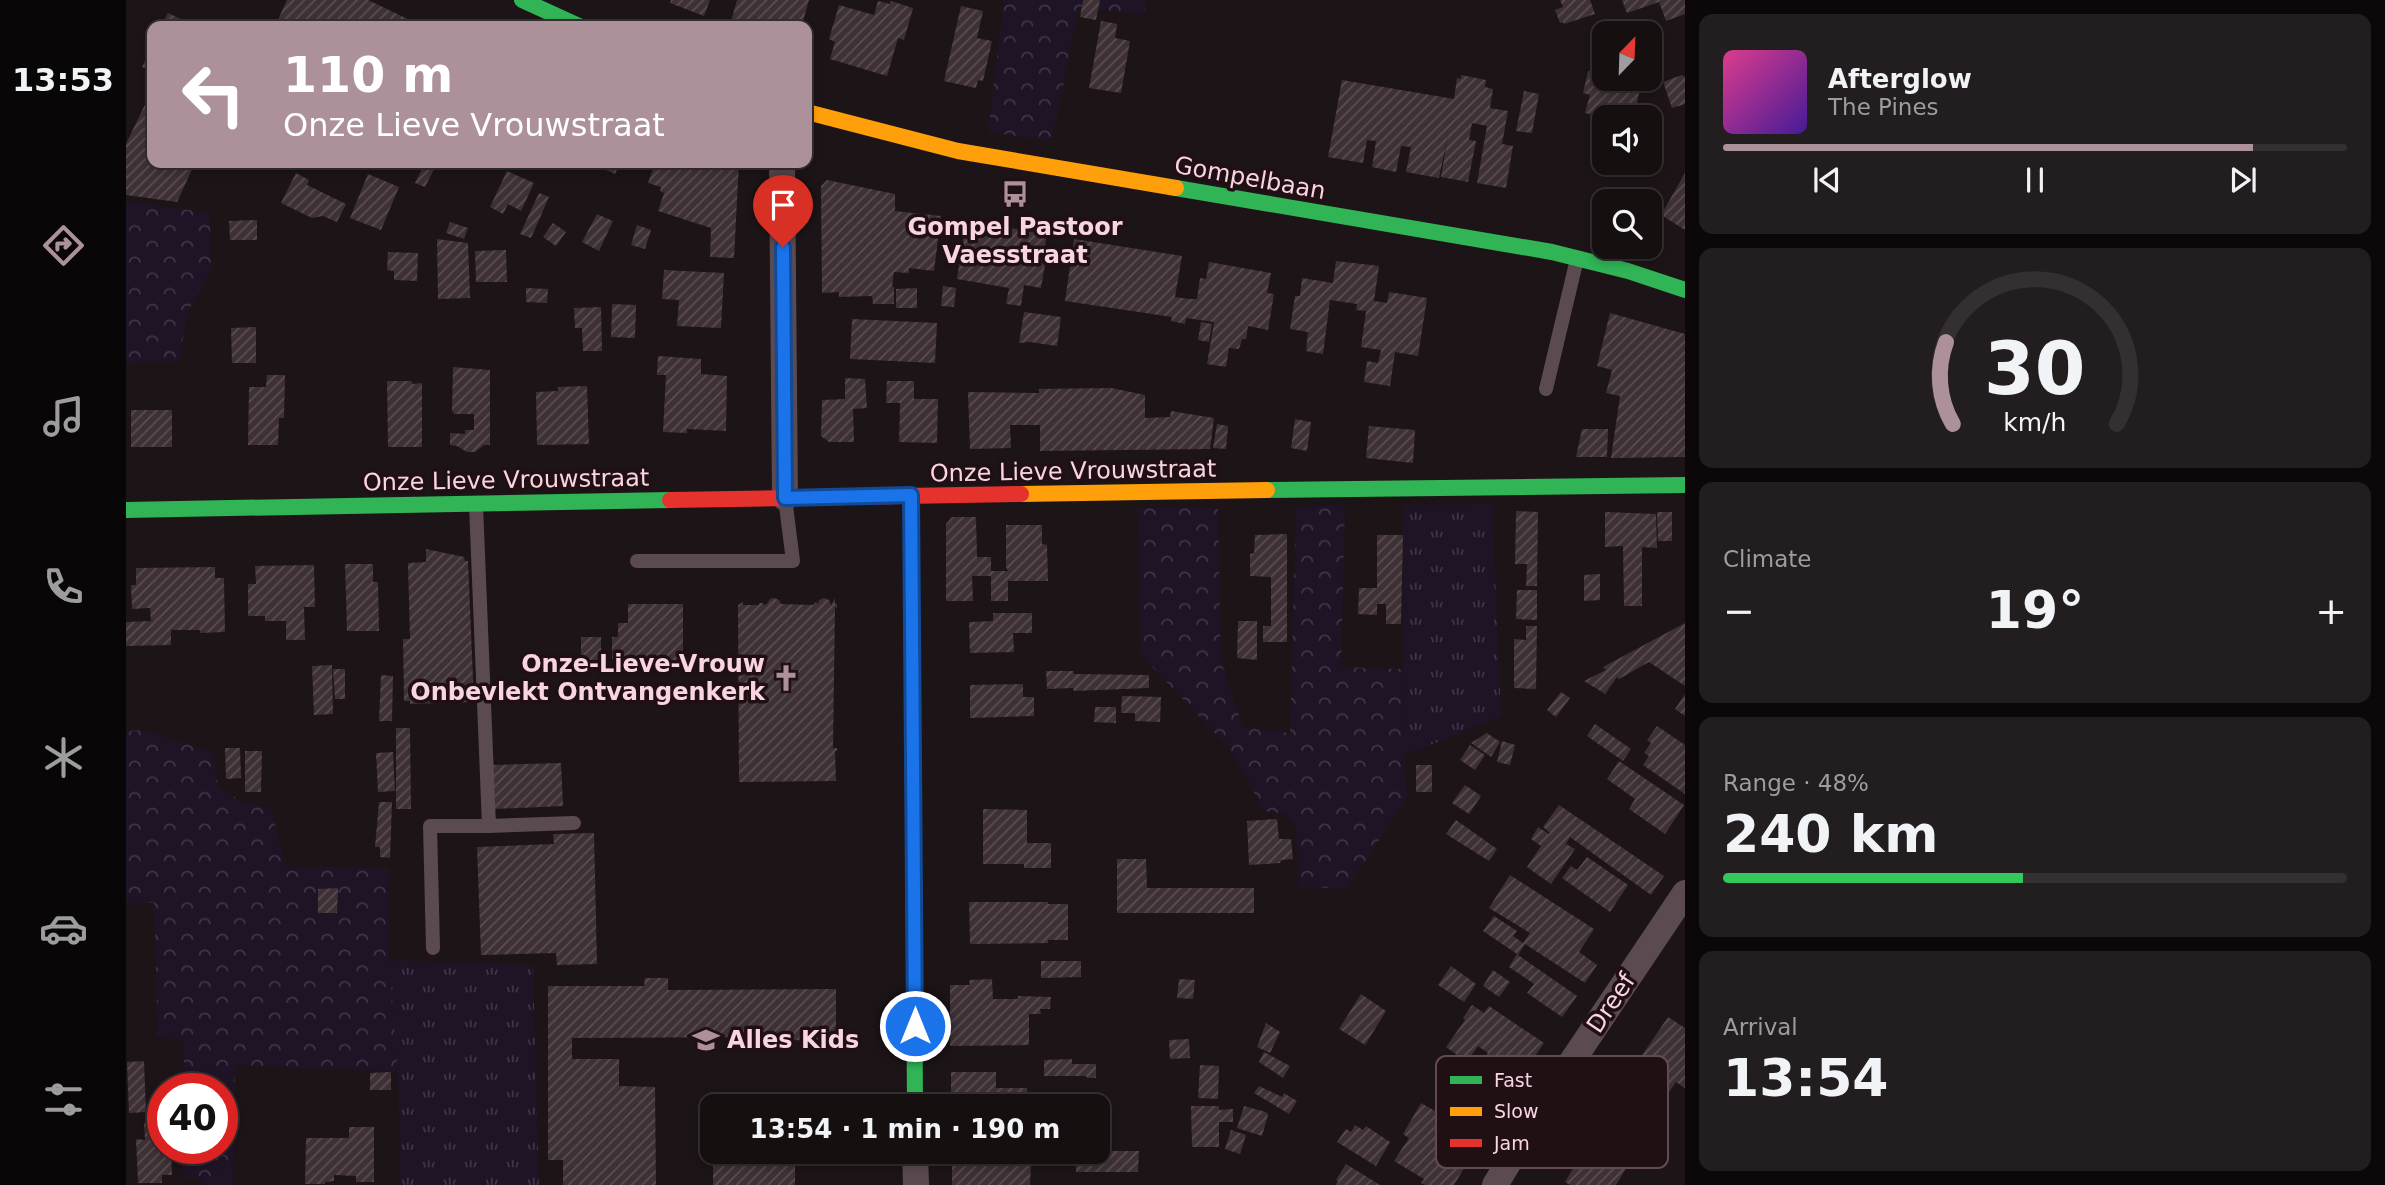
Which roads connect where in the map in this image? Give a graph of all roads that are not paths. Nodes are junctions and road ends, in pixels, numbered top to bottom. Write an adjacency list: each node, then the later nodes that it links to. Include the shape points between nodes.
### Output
1 (522, 0): 2 (street)
2 (568, 21)
3 (812, 113): 5 (street, Gompelbaan, via 958,151)
4 (782, 168): 10 (street)
5 (1577, 258): 6 (street, Gompelbaan); 7 (lane)
6 (1685, 290)
7 (1546, 389)
8 (1685, 485): 9 (street, Onze Lieve Vrouwstraat)
9 (911, 495): 10 (street, Onze Lieve Vrouwstraat); 19 (street)
10 (785, 498): 11 (street, Onze Lieve Vrouwstraat); 13 (lane, via 793,561)
11 (476, 504): 12 (street, Onze Lieve Vrouwstraat); 15 (lane)
12 (126, 510)
13 (637, 561)
14 (574, 824): 15 (lane)
15 (489, 826): 17 (lane, via 430,826)
16 (1685, 893): 18 (street, Dreef)
17 (433, 948)
18 (1576, 1056)
19 (915, 1094)
20 (915, 1164): 22 (street)
21 (1505, 1168): 23 (street, Dreef)
22 (916, 1185)
23 (1495, 1185)

